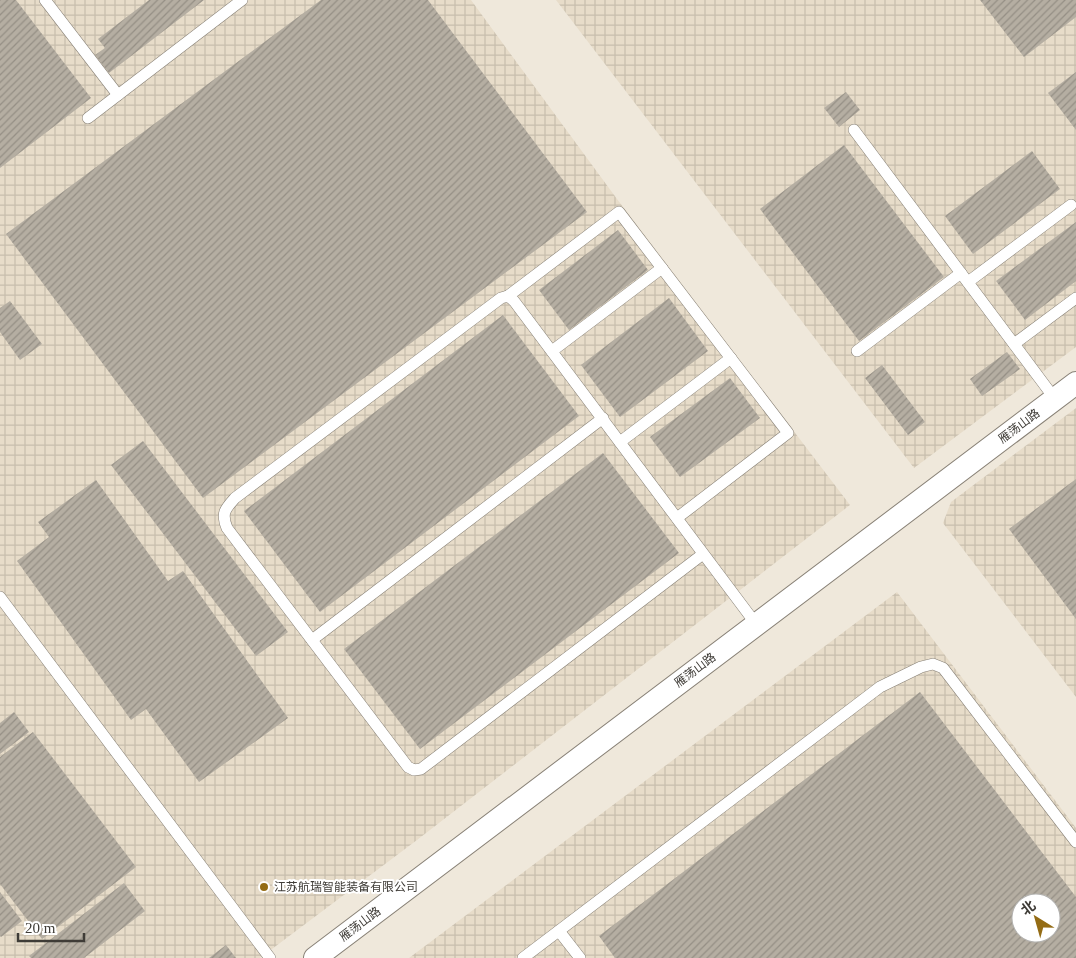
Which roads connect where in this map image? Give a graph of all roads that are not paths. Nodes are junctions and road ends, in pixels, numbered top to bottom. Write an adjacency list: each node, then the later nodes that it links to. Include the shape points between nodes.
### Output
1 (45, 0): 3 (lane)
2 (242, 0): 3 (lane)
3 (118, 95): 4 (lane)
4 (88, 118)
5 (854, 130): 8 (lane)
6 (1071, 205): 8 (lane)
7 (662, 268): 9 (lane, via 619,212); 12 (lane); 14 (lane)
8 (964, 277): 11 (lane); 13 (lane)
9 (508, 296): 12 (lane); 23 (lane, via 501,298 235,498 226,509 224,520 228,528)
10 (1076, 298): 11 (lane)
11 (1014, 344): 16 (lane)
12 (552, 351): 17 (lane)
13 (857, 352)
14 (731, 358): 18 (lane); 19 (lane, via 788,433)
15 (1076, 383): 16 (street, 雁荡山路)
16 (1055, 399): 22 (street, 雁荡山路)
17 (603, 418): 18 (lane); 23 (lane)
18 (620, 442): 19 (lane)
19 (677, 518): 20 (lane)
20 (704, 554): 22 (lane); 23 (lane, via 421,769 408,767)
21 (0, 597): 26 (lane)
22 (756, 624): 27 (street, 雁荡山路)
23 (312, 640)
24 (1076, 842): 25 (lane, via 943,668 933,664 880,687)
25 (559, 930): 28 (lane); 29 (lane)
26 (270, 958)
27 (315, 958)
28 (523, 958)
29 (580, 958)

